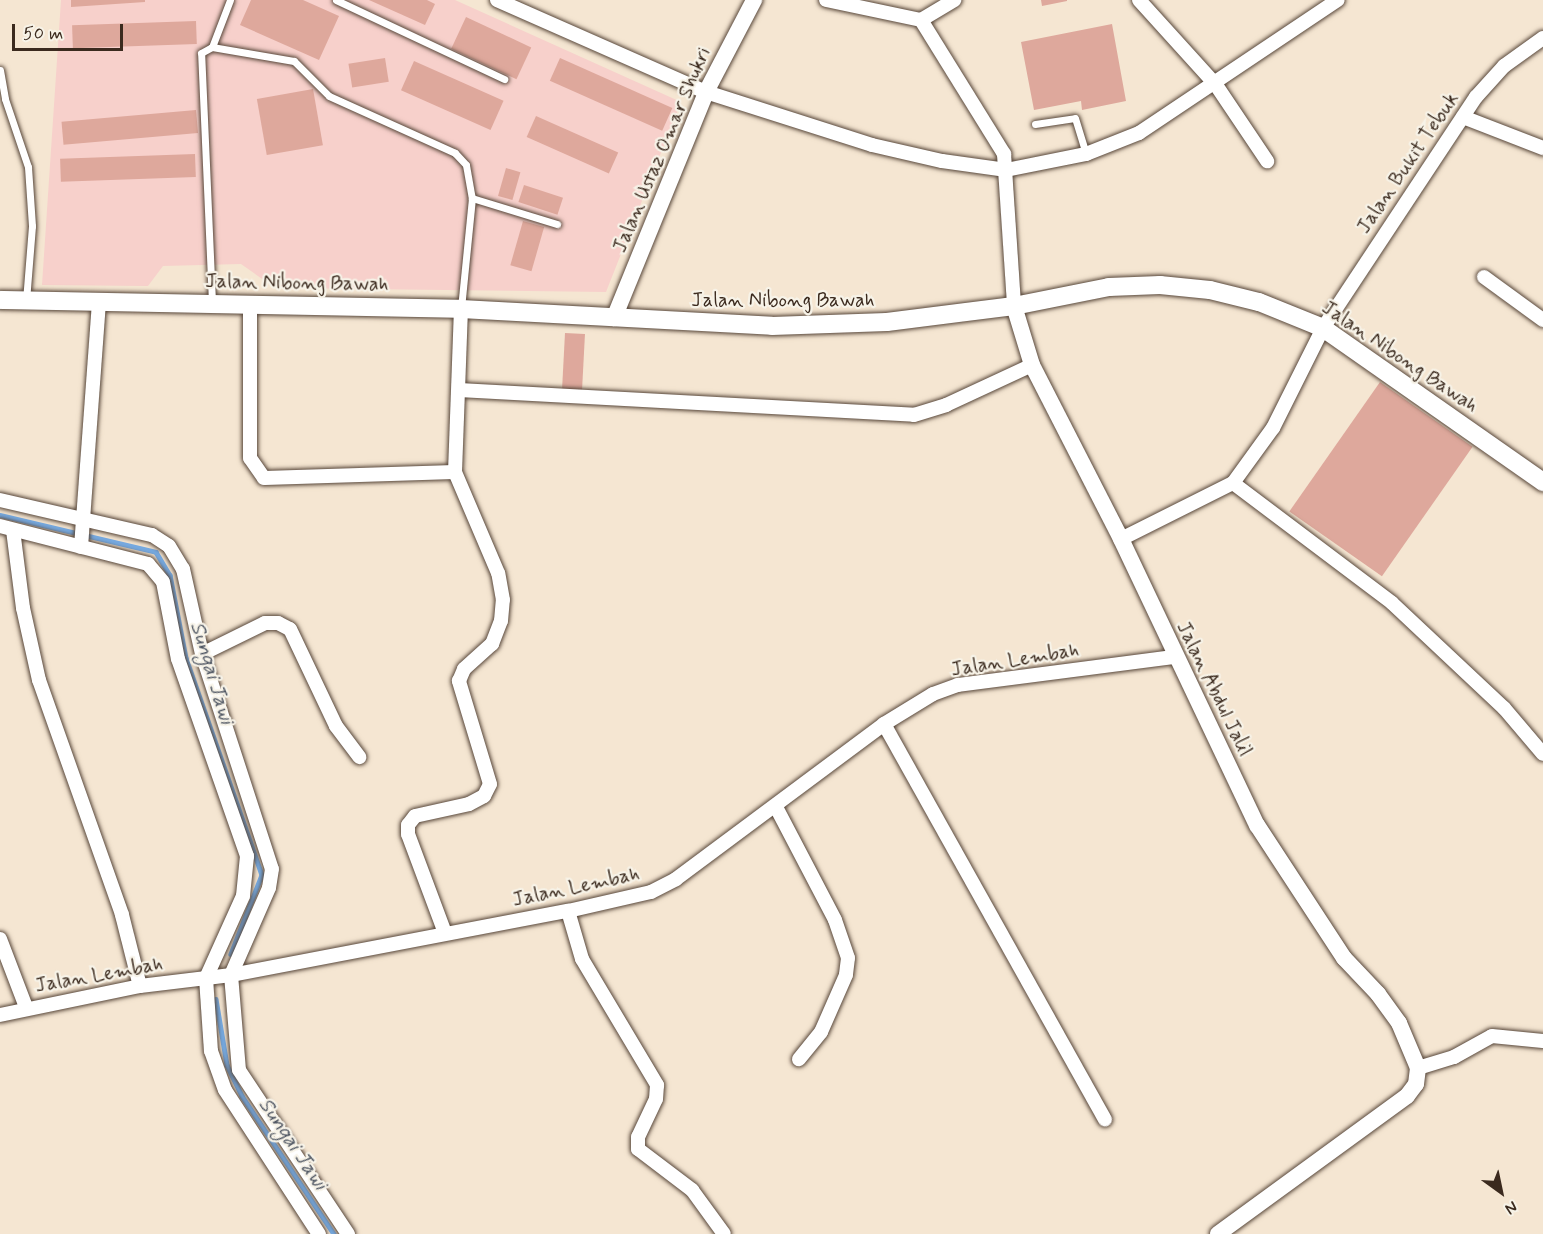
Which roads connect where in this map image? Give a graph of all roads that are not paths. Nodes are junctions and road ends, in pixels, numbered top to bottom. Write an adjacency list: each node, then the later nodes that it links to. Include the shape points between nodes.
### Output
1 (230, 0): 11 (lane)
2 (336, 0): 13 (lane)
3 (497, 0): 15 (street)
4 (754, 0): 15 (street, Jalan Ustaz Omar Shukri)
5 (826, 0): 9 (street)
6 (954, 0): 9 (street)
7 (1139, 0): 14 (street)
8 (1338, 0): 14 (street)
9 (921, 20): 21 (street, via 995,135)
10 (1543, 38): 16 (street, Jalan Bukit Tebuk, via 1491,78)
11 (212, 47): 22 (lane, via 294,61 329,96 455,153 466,165); 28 (lane, via 201,53)
12 (0, 70): 26 (lane, via 5,99 28,167 32,226)
13 (504, 79)
14 (1216, 85): 19 (street, via 1139,133); 20 (street)
15 (706, 92): 21 (street, via 872,145); 32 (street, Jalan Ustaz Omar Shukri)
16 (1463, 117): 18 (street); 34 (street, Jalan Bukit Tebuk)
17 (1035, 124): 19 (lane, via 1075,118)
18 (1543, 148)
19 (1086, 154): 21 (street)
20 (1267, 161)
21 (1006, 170): 30 (street)
22 (472, 198): 23 (lane); 31 (lane)
23 (557, 224)
24 (1484, 277): 33 (street)
25 (0, 300): 26 (main road, Jalan Nibong Bawah)
26 (26, 300): 27 (main road, Jalan Nibong Bawah)
27 (99, 302): 28 (main road, Jalan Nibong Bawah); 41 (street)
28 (212, 303): 29 (main road, Jalan Nibong Bawah)
29 (250, 303): 31 (main road, Jalan Nibong Bawah); 37 (street, via 250,458 255,471 264,478)
30 (1014, 306): 32 (main road, Jalan Nibong Bawah, via 886,322 824,325); 34 (main road, Jalan Nibong Bawah, via 1109,287 1160,285 1210,290 1259,302); 35 (street, Jalan Abdul Jalil)
31 (461, 309): 32 (main road, Jalan Nibong Bawah); 36 (street)
32 (614, 318)
33 (1543, 320)
34 (1323, 327): 38 (main road, Jalan Nibong Bawah); 39 (street, Jalan Bukit Tebuk, via 1273,428)
35 (1032, 365): 36 (street, via 946,405 914,415); 43 (street, Jalan Abdul Jalil)
36 (459, 390): 37 (street)
37 (455, 472): 52 (street, via 498,573 503,600 501,621 492,644 464,669 459,681 490,784 484,796 469,804 415,816 408,825)
38 (1543, 482)
39 (1233, 483): 43 (street); 48 (street, via 1400,610 1504,708)
40 (0, 500): 41 (street)
41 (84, 523): 44 (street); 45 (street, via 152,535 169,546 183,569)
42 (7, 528): 44 (street); 56 (street, via 39,680 122,915)
43 (1121, 539): 46 (street, Jalan Abdul Jalil)
44 (81, 544): 55 (street, via 148,564 163,582 178,659 248,856 243,896)
45 (202, 654): 49 (street, via 265,623 278,623 290,629 336,726); 54 (street, via 272,869 269,888)
46 (1174, 657): 47 (street, Jalan Lembah, via 958,685 933,694); 61 (street, Jalan Abdul Jalil, via 1281,866 1344,958 1399,1023)
47 (884, 724): 50 (street, Jalan Lembah); 62 (street)
48 (1543, 753)
49 (359, 757)
50 (776, 807): 51 (street, Jalan Lembah, via 676,879 651,892); 60 (street, via 835,920 848,958 846,975 821,1032)
51 (568, 911): 52 (street, Jalan Lembah); 65 (street, via 586,968 657,1085 656,1099 638,1137 638,1149 692,1190)
52 (445, 933): 54 (street, Jalan Lembah)
53 (0, 939): 57 (street)
54 (231, 975): 55 (street, Jalan Lembah); 64 (street, via 239,1070)
55 (206, 978): 56 (street, Jalan Lembah); 63 (street, via 216,1071)
56 (140, 986): 57 (street, Jalan Lembah)
57 (26, 1007): 58 (street, Jalan Lembah)
58 (0, 1015)
59 (1543, 1041): 61 (street, via 1491,1036 1454,1057)
60 (798, 1059)
61 (1418, 1068): 66 (street, via 1416,1084 1407,1096)
62 (1105, 1120)
63 (319, 1234)
64 (348, 1234)
65 (724, 1234)
66 (1218, 1234)

